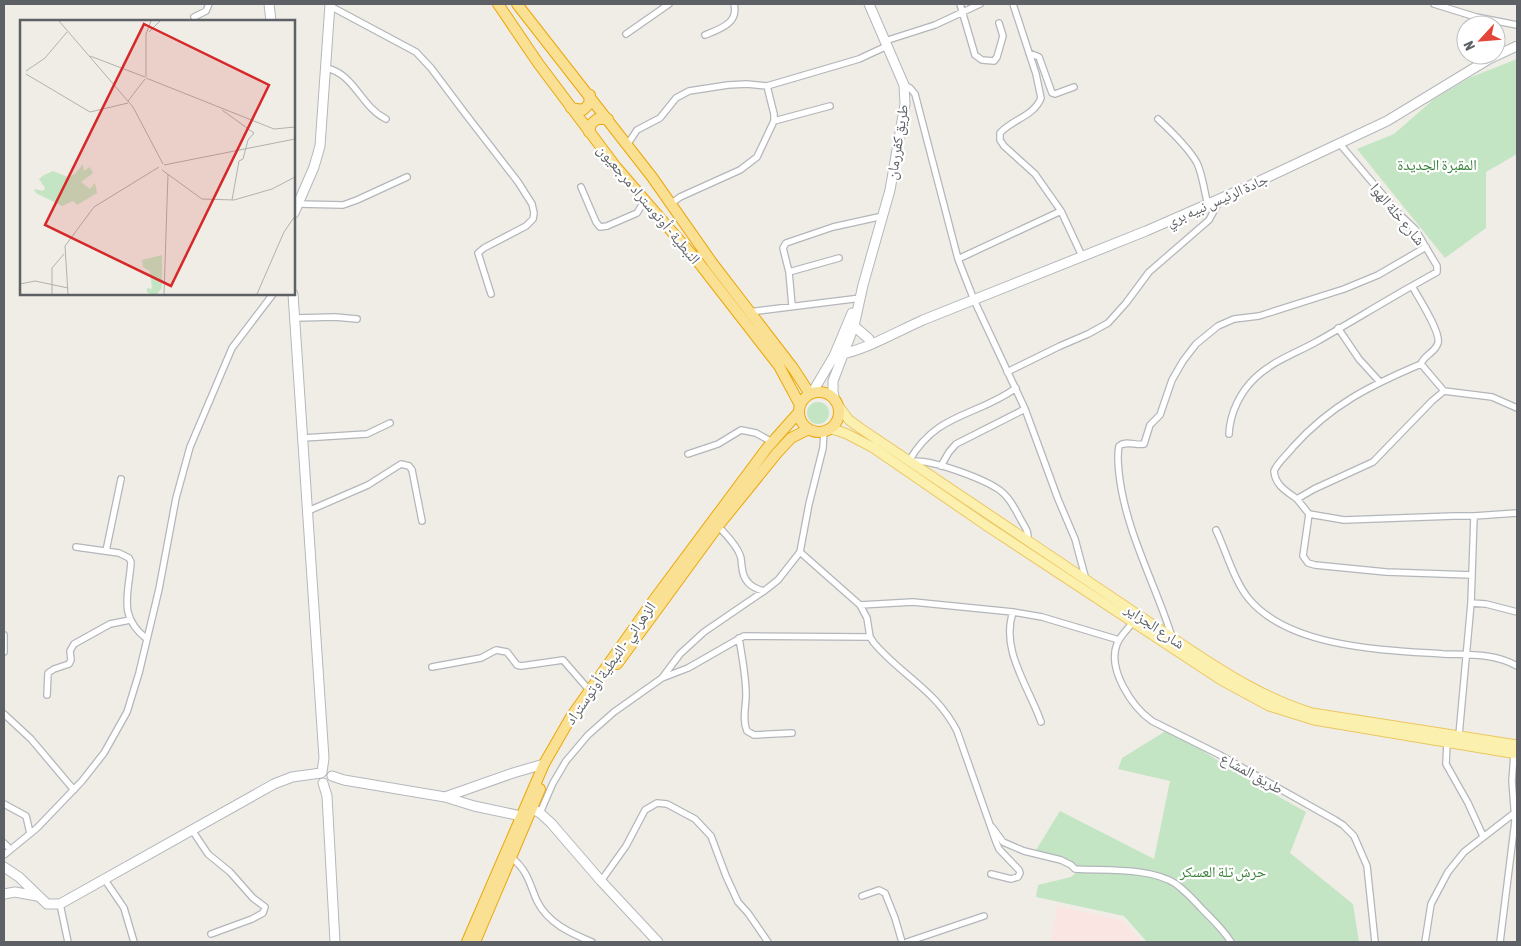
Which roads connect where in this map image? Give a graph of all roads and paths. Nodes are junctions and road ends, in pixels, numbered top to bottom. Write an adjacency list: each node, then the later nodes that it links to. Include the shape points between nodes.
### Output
1 (209, 4): 14 (street, via 206,11)
2 (269, 4): 15 (street)
3 (498, 4): 29 (highway, النبطية - أوتوستراد مرجعيون)
4 (517, 4): 27 (highway, النبطية - أوتوستراد مرجعيون)
5 (669, 4): 18 (street)
6 (734, 4): 19 (street, via 735,14 730,22)
7 (869, 4): 20 (street, طريق كفررمان)
8 (960, 4): 13 (street)
9 (980, 4): 13 (street)
10 (1013, 4): 22 (street)
11 (1434, 4): 17 (street, via 1476,17)
12 (330, 5): 23 (street); 52 (street, via 416,52 514,176 532,204 534,216 529,224 478,253)
13 (963, 10): 16 (street, via 975,55 982,60 994,61 997,57 1003,36); 20 (street)
14 (194, 17)
15 (271, 20)
16 (999, 24)
17 (1517, 24)
18 (626, 34)
19 (705, 35)
20 (886, 44): 24 (street, طريق كفررمان); 25 (street, via 859,59)
21 (1517, 46): 36 (street, جادة الرئيس نبيه بري, via 1489,59 1387,121)
22 (1029, 53): 26 (street, via 1039,57 1052,93); 44 (street, via 1042,98 1033,111 1000,133 1000,140 1035,174)
23 (326, 68): 30 (street, via 348,80 368,106); 43 (street, via 319,153)
24 (904, 85): 45 (street, طريق كفررمان, via 905,104); 49 (street, via 910,88 917,102)
25 (767, 86): 33 (street); 35 (street, via 728,84 689,91 676,98 664,115 637,130)
26 (1074, 87)
27 (590, 95): 29 (highway, via 584,110); 31 (highway, النبطية - أوتوستراد مرجعيون)
28 (830, 106): 33 (street)
29 (571, 108): 34 (highway, النبطية - أوتوستراد مرجعيون)
30 (386, 118)
31 (608, 119): 34 (highway, via 597,119); 35 (highway, النبطية - أوتوستراد مرجعيون)
32 (1158, 119): 42 (street, via 1196,163)
33 (774, 121): 41 (street, via 754,160)
34 (589, 132): 40 (highway, النبطية - أوتوستراد مرجعيون)
35 (627, 144): 41 (highway, النبطية - أوتوستراد مرجعيون)
36 (1339, 144): 39 (street, جادة الرئيس نبيه بري); 46 (street, شارع خلة الهوا, via 1415,229)
37 (406, 178): 43 (street, via 343,205)
38 (581, 187): 40 (street, via 600,227 638,213)
39 (1221, 198): 42 (street, جادة الرئيس نبيه بري); 68 (street, via 1209,220 1149,272 1108,322)
40 (644, 200): 74 (highway, النبطية - أوتوستراد مرجعيون, via 699,263 779,366)
41 (672, 203): 58 (highway, النبطية - أوتوستراد مرجعيون)
42 (1208, 205): 47 (street, جادة الرئيس نبيه بري)
43 (296, 208)
44 (1061, 211): 47 (street); 49 (street)
45 (883, 216): 50 (street, via 833,226 786,243 783,248); 55 (street, طريق كفررمان)
46 (1426, 247): 51 (street, شارع خلة الهوا, via 1438,270); 110 (street, via 1358,284 1218,326 1196,344 1183,361 1172,380 1160,415 1150,425 1145,443 1122,443 1119,446 1117,456 1124,504)
47 (1082, 256): 56 (street, جادة الرئيس نبيه بري)
48 (838, 258): 50 (street)
49 (958, 259): 56 (street)
50 (789, 272): 57 (street)
51 (1412, 286): 63 (street); 67 (street, via 1438,340 1436,348 1423,358)
52 (492, 294)
53 (272, 295): 112 (street, via 232,348 190,447 176,498)
54 (294, 295): 59 (street)
55 (858, 298): 57 (street); 61 (street); 66 (street)
56 (974, 300): 62 (street, جادة الرئيس نبيه بري); 68 (street)
57 (792, 306): 58 (street)
58 (749, 312): 72 (highway, النبطية - أوتوستراد مرجعيون)
59 (295, 318): 60 (street); 81 (street)
60 (357, 319)
61 (854, 326): 64 (street); 65 (street)
62 (905, 328): 64 (street); 65 (street, via 891,337)
63 (1338, 328): 69 (street); 80 (street, via 1256,377 1238,400 1229,423)
64 (869, 339): 65 (street)
65 (846, 349): 66 (street); 73 (street, via 833,381)
66 (836, 351): 72 (street)
67 (1421, 364): 69 (street); 71 (street)
68 (1007, 372): 70 (street)
69 (1379, 382): 87 (street, via 1329,414 1305,434 1275,468 1279,485)
70 (1016, 388): 76 (street); 84 (street, via 934,430)
71 (1444, 391): 75 (street, via 1492,398); 87 (street, via 1373,462)
72 (811, 393): 73 (highway, via 829,395); 74 (highway)
73 (836, 403): 79 (highway, via 837,419); 84 (main road, شارع الجزاير, via 854,424)
74 (799, 408): 78 (highway, via 800,418); 82 (highway, الزهراني - النبطية أوتوستراد)
75 (1517, 408)
76 (1026, 409): 85 (street, via 956,444); 100 (street)
77 (390, 422): 81 (street, via 366,434)
78 (809, 429): 79 (highway); 93 (highway, الزهراني - النبطية أوتوستراد, via 791,438 776,453)
79 (826, 430): 98 (street); 107 (main road, شارع الجزاير, via 847,434 872,447)
80 (1229, 434)
81 (303, 438): 88 (street)
82 (772, 442): 83 (street, via 741,430 718,444); 119 (highway, الزهراني - النبطية أوتوستراد, via 656,596)
83 (688, 454)
84 (910, 461): 85 (street); 95 (main road, شارع الجزاير)
85 (941, 466): 95 (street, via 999,489 1027,531)
86 (121, 479): 97 (street)
87 (1297, 499): 90 (street)
88 (308, 511): 92 (street, via 368,485 404,464 412,470); 128 (street)
89 (1517, 512): 91 (street)
90 (1309, 514): 91 (street, via 1344,520); 99 (street, via 1303,556 1308,563 1386,572)
91 (1474, 516): 99 (street)
92 (422, 521)
93 (718, 526): 101 (street, via 739,552 748,583); 132 (highway, الزهراني - النبطية أوتوستراد, via 587,704 546,775)
94 (1216, 530): 115 (street, via 1250,600 1263,612 1297,632 1357,646)
95 (1027, 541): 100 (main road, شارع الجزاير)
96 (76, 547): 97 (street)
97 (106, 551): 106 (street, via 125,555 131,561 126,608)
98 (800, 552): 101 (street, via 778,580); 103 (street)
99 (1472, 575): 102 (street)
100 (1086, 580): 110 (main road, شارع الجزاير)
101 (764, 591): 118 (street, via 691,642)
102 (1471, 603): 105 (street); 115 (street)
103 (860, 605): 104 (street, via 913,602); 109 (street, via 867,618)
104 (1013, 612): 113 (street, via 1042,617); 122 (street, via 1009,631 1012,650)
105 (1517, 612)
106 (130, 620): 112 (street); 120 (street, via 110,624 74,644 69,664 48,673)
107 (1134, 622): 113 (street); 125 (main road, شارع الجزاير, via 1221,680 1269,706 1325,723)
108 (4, 635): 114 (street)
109 (870, 637): 111 (street); 135 (street, via 878,649 929,692 949,716)
110 (1172, 637): 124 (main road, شارع الجزاير, via 1245,684 1285,704 1312,713)
111 (739, 638): 118 (street, via 688,668); 123 (street, via 745,673 747,731 754,735)
112 (147, 639): 129 (street, via 127,712 104,753)
113 (1119, 640): 164 (street, طريق المشاع, via 1115,658 1119,677 1129,697 1148,718 1343,825 1354,836 1367,866)
114 (4, 652)
115 (1467, 655): 116 (street, via 1497,657); 124 (street)
116 (1517, 666)
117 (432, 667): 119 (street, via 481,658 500,650 508,652 521,666 563,660)
118 (662, 678): 132 (street, via 588,735 566,761)
119 (590, 691): 127 (highway, الزهراني - النبطية أوتوستراد)
120 (46, 695)
121 (4, 714): 129 (street)
122 (1041, 722)
123 (792, 733)
124 (1459, 735): 126 (main road, شارع الجزاير)
125 (1446, 743): 126 (main road, شارع الجزاير); 138 (street, via 1446,764)
126 (1516, 751): 133 (street, via 1512,793)
127 (544, 764): 130 (street); 134 (highway, الزهراني - النبطية أوتوستراد)
128 (326, 777): 130 (street); 136 (street, via 292,777 274,784); 155 (street)
129 (74, 790): 137 (street)
130 (444, 797): 134 (street)
131 (4, 804): 137 (street, via 26,816)
132 (536, 811): 142 (highway, الزهراني - النبطية أوتوستراد); 146 (street, via 552,823)
133 (1516, 812): 138 (street); 166 (street)
134 (522, 816): 156 (highway, الزهراني - النبطية أوتوستراد)
135 (988, 822): 144 (street, via 999,849 1020,873 1011,879); 163 (street, via 1003,842 1061,860 1075,870 1141,873 1176,884)
136 (192, 830): 145 (street); 152 (street, via 208,854 265,907 263,913 252,919)
137 (30, 833): 140 (street)
138 (1483, 836): 165 (street, via 1464,852 1440,885 1431,904)
139 (4, 843): 140 (street)
140 (10, 850): 141 (street)
141 (4, 855)
142 (512, 858): 157 (highway, الزهراني - النبطية أوتوستراد); 158 (street, via 526,872 538,902 550,918 569,933)
143 (4, 867): 148 (street)
144 (991, 874)
145 (105, 880): 150 (street); 154 (street, via 124,908)
146 (600, 881): 159 (street); 160 (street, via 626,846 645,810 653,805 667,804 695,818 711,836 738,902)
147 (4, 894): 148 (street, via 15,892)
148 (38, 896): 150 (street, via 47,904)
149 (862, 896): 161 (street, via 879,890 885,893)
150 (60, 904): 153 (street)
151 (984, 916): 162 (street)
152 (212, 934)
153 (68, 942)
154 (134, 942)
155 (335, 942)
156 (468, 942)
157 (475, 942)
158 (592, 942)
159 (658, 942)
160 (768, 942)
161 (902, 942)
162 (907, 942)
163 (1231, 942)
164 (1375, 942)
165 (1425, 942)
166 (1500, 942)

